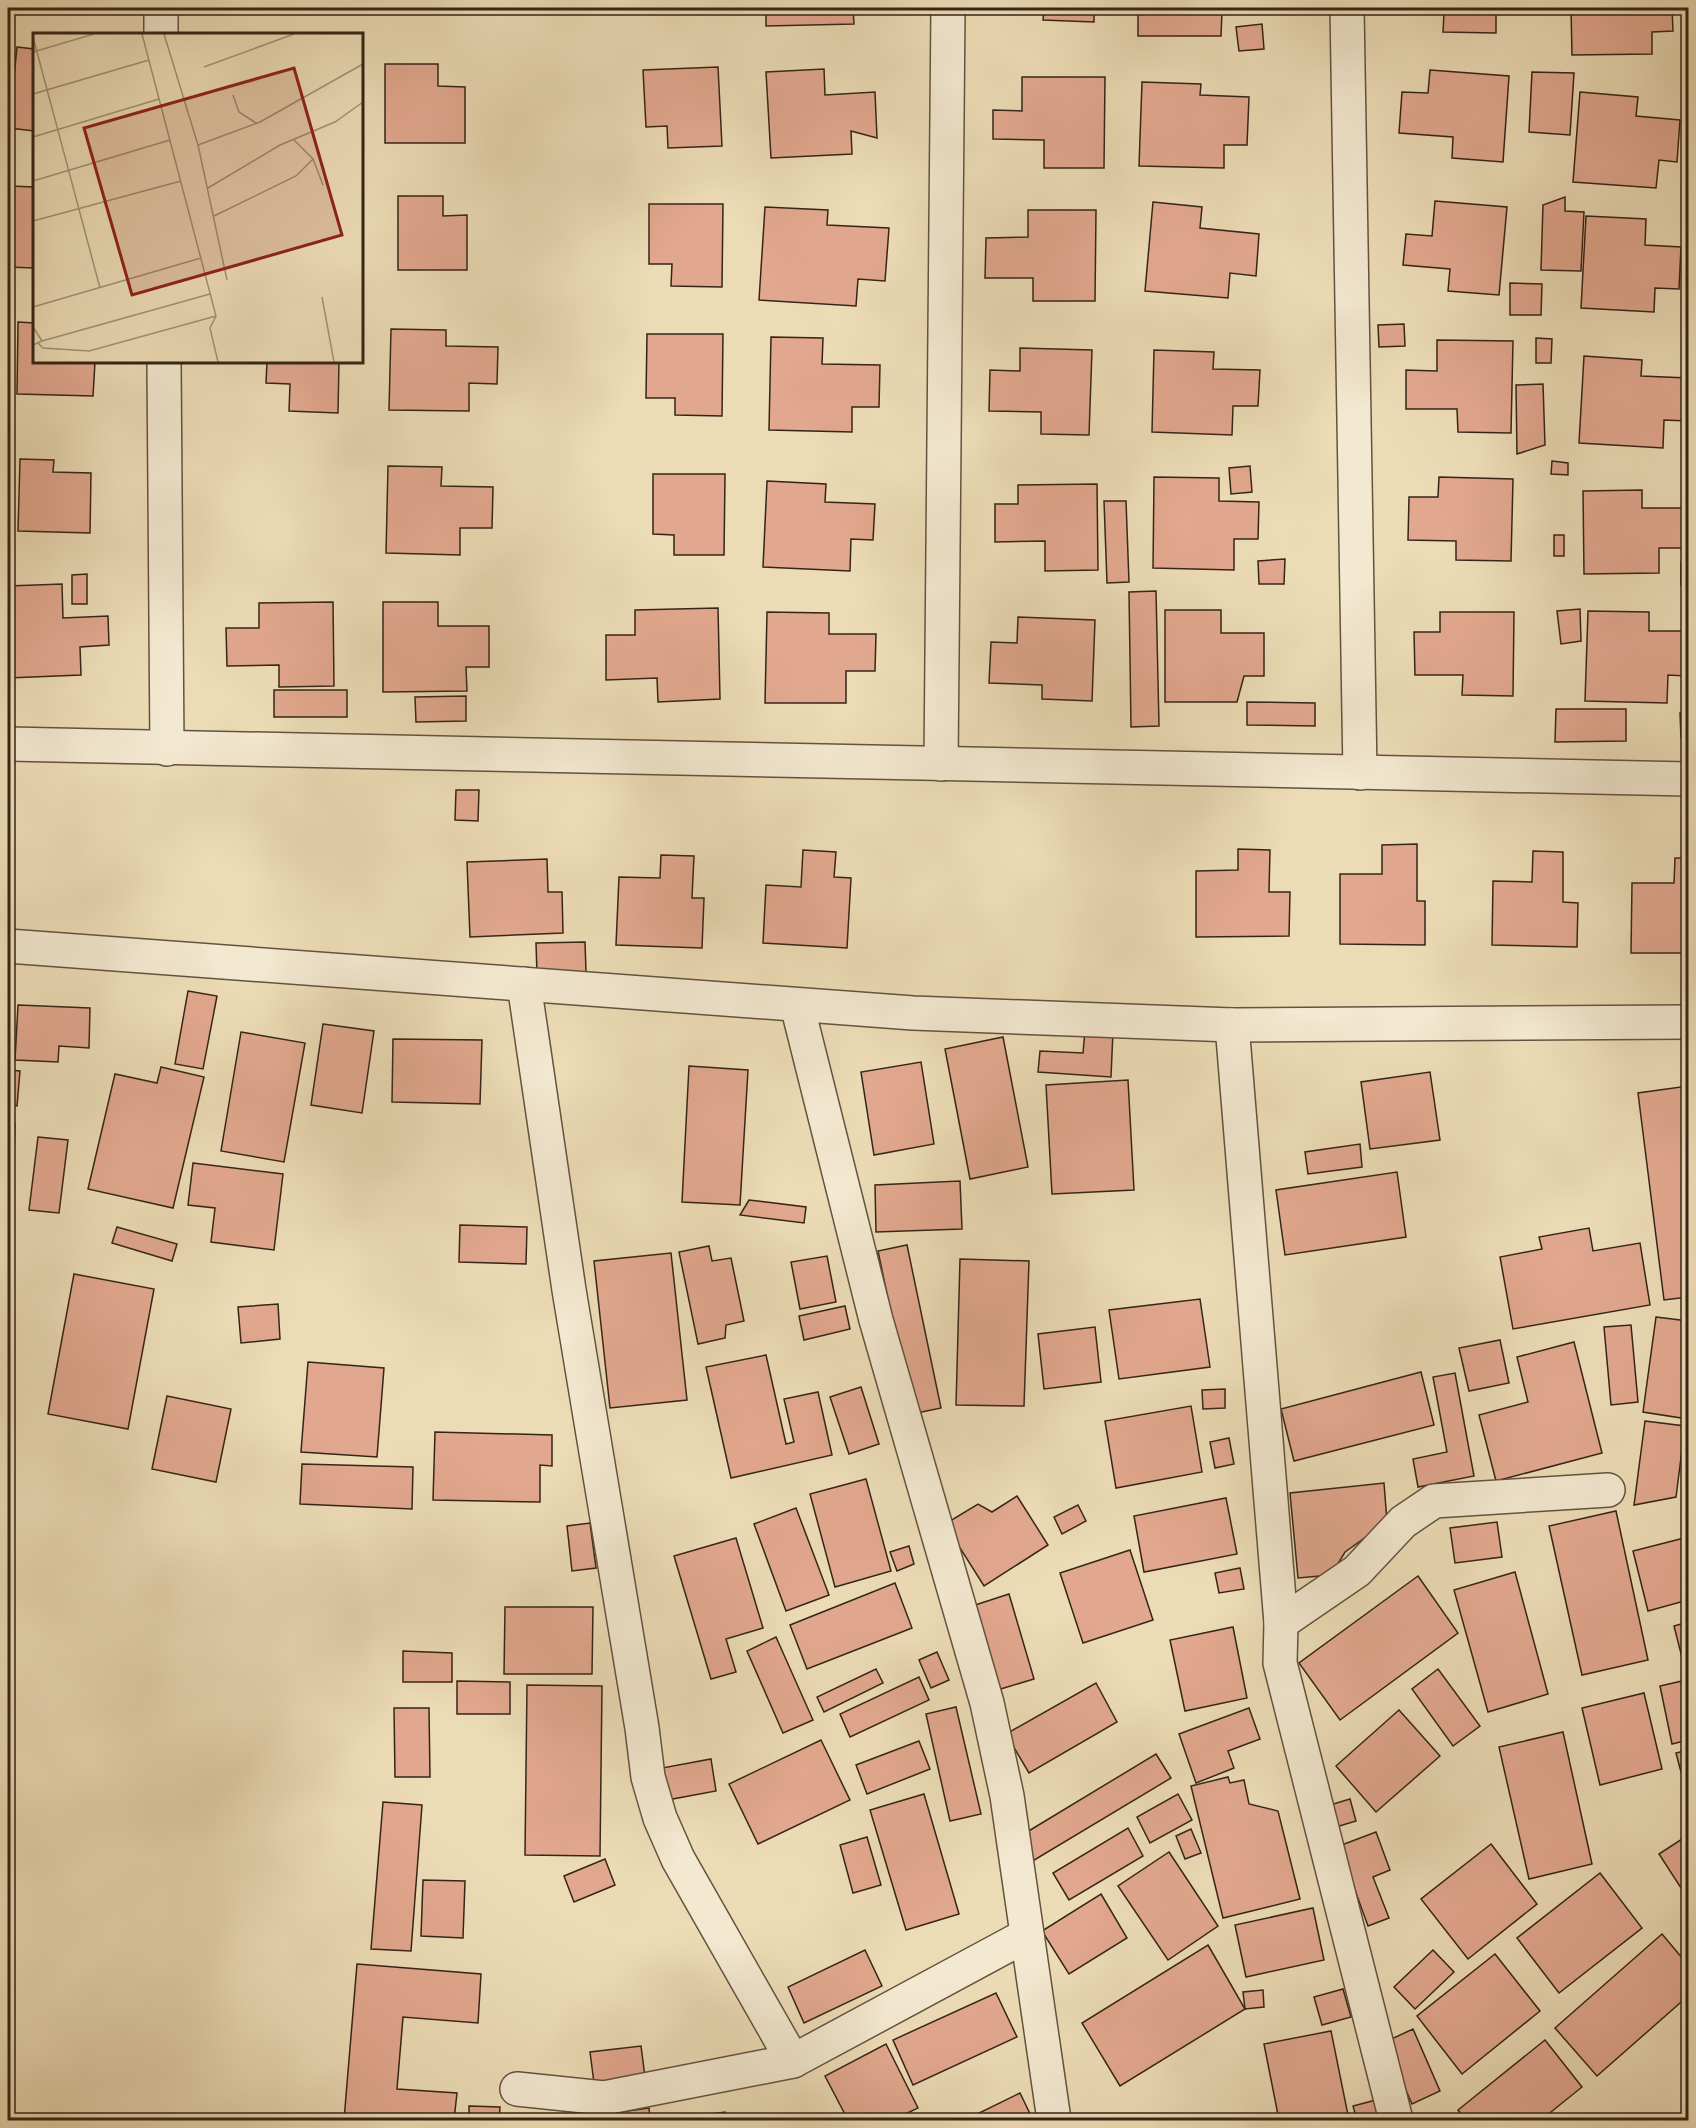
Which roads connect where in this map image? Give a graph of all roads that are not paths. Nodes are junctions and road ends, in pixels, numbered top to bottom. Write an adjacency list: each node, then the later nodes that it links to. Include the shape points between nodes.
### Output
1 (161, 8): 4 (street)
2 (948, 8): 8 (street)
3 (1347, 8): 9 (street)
4 (161, 33)
5 (164, 363): 7 (street)
6 (8, 744): 7 (street)
7 (167, 749): 8 (street)
8 (941, 764): 9 (street)
9 (1360, 773): 10 (street)
10 (1689, 780)
11 (8, 946): 12 (street)
12 (524, 984): 13 (street); 19 (street, via 568,1290 648,1777 678,1859)
13 (797, 1005): 15 (street); 18 (street, via 876,1320 987,1702 1007,1796)
14 (1689, 1022): 15 (street)
15 (1232, 1025): 17 (street)
16 (1608, 1490): 17 (street, via 1434,1501 1403,1522 1357,1571)
17 (1281, 1623): 22 (street, via 1280,1663)
18 (1026, 1935): 19 (street); 21 (street)
19 (793, 2061): 20 (street, via 604,2098)
20 (517, 2089)
21 (1054, 2121)
22 (1396, 2121)

